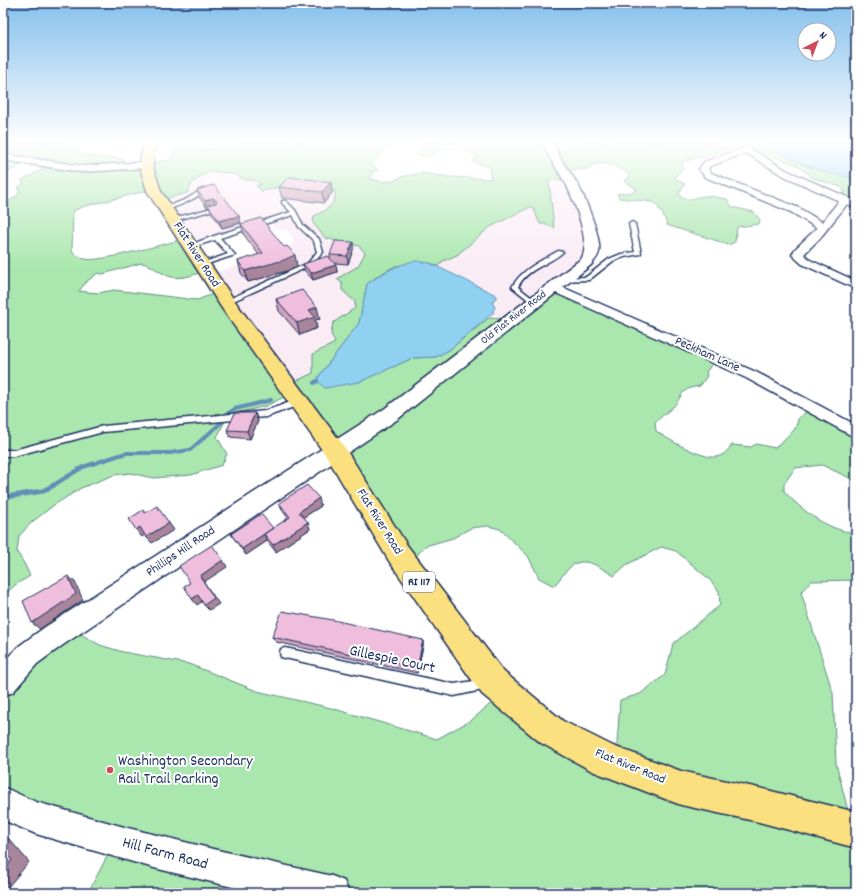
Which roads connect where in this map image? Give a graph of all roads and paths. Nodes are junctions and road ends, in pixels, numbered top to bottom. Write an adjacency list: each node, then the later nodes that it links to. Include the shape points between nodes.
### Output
1 (151, 184): 10 (main road, Flat River Road / RI 117)
2 (572, 184): 17 (street, Old Flat River Road, via 582,204 593,249 586,262)
3 (730, 184): 13 (street, via 800,212)
4 (809, 184): 6 (street)
5 (209, 187): 10 (lane)
6 (845, 200): 8 (street); 13 (street)
7 (284, 202): 11 (lane)
8 (856, 205)
9 (216, 208): 10 (lane)
10 (170, 213): 16 (main road, Flat River Road / RI 117)
11 (294, 213): 14 (lane); 19 (lane, via 301,226 317,240 320,252 310,264)
12 (632, 224): 17 (lane, via 638,253 611,260 587,279)
13 (823, 226): 18 (street, via 816,236 798,251 798,255 806,262)
14 (216, 238): 16 (lane); 16 (lane, via 232,255)
15 (560, 252): 20 (lane, via 517,281 515,287)
16 (196, 255): 19 (main road, Flat River Road / RI 117)
17 (558, 283): 20 (street, Old Flat River Road); 22 (street, Peckham Lane, via 751,375)
18 (856, 284)
19 (227, 302): 21 (main road, Flat River Road / RI 117)
20 (534, 302): 23 (street, Old Flat River Road, via 391,414)
21 (298, 402): 23 (main road, Flat River Road / RI 117); 24 (lane, via 266,414 103,430 14,453)
22 (856, 432)
23 (334, 451): 26 (street, Phillips Hill Road, via 54,636 28,655); 27 (main road, Flat River Road / RI 117, via 398,553)
24 (3, 453)
25 (285, 653): 27 (lane, Gillespie Court, via 454,690)
26 (3, 682)
27 (493, 683): 29 (main road, Flat River Road / RI 117, via 552,732 604,759 681,788)
28 (3, 803): 30 (street, Hill Farm Road, via 20,813 208,866)
29 (856, 830)
30 (332, 893)

